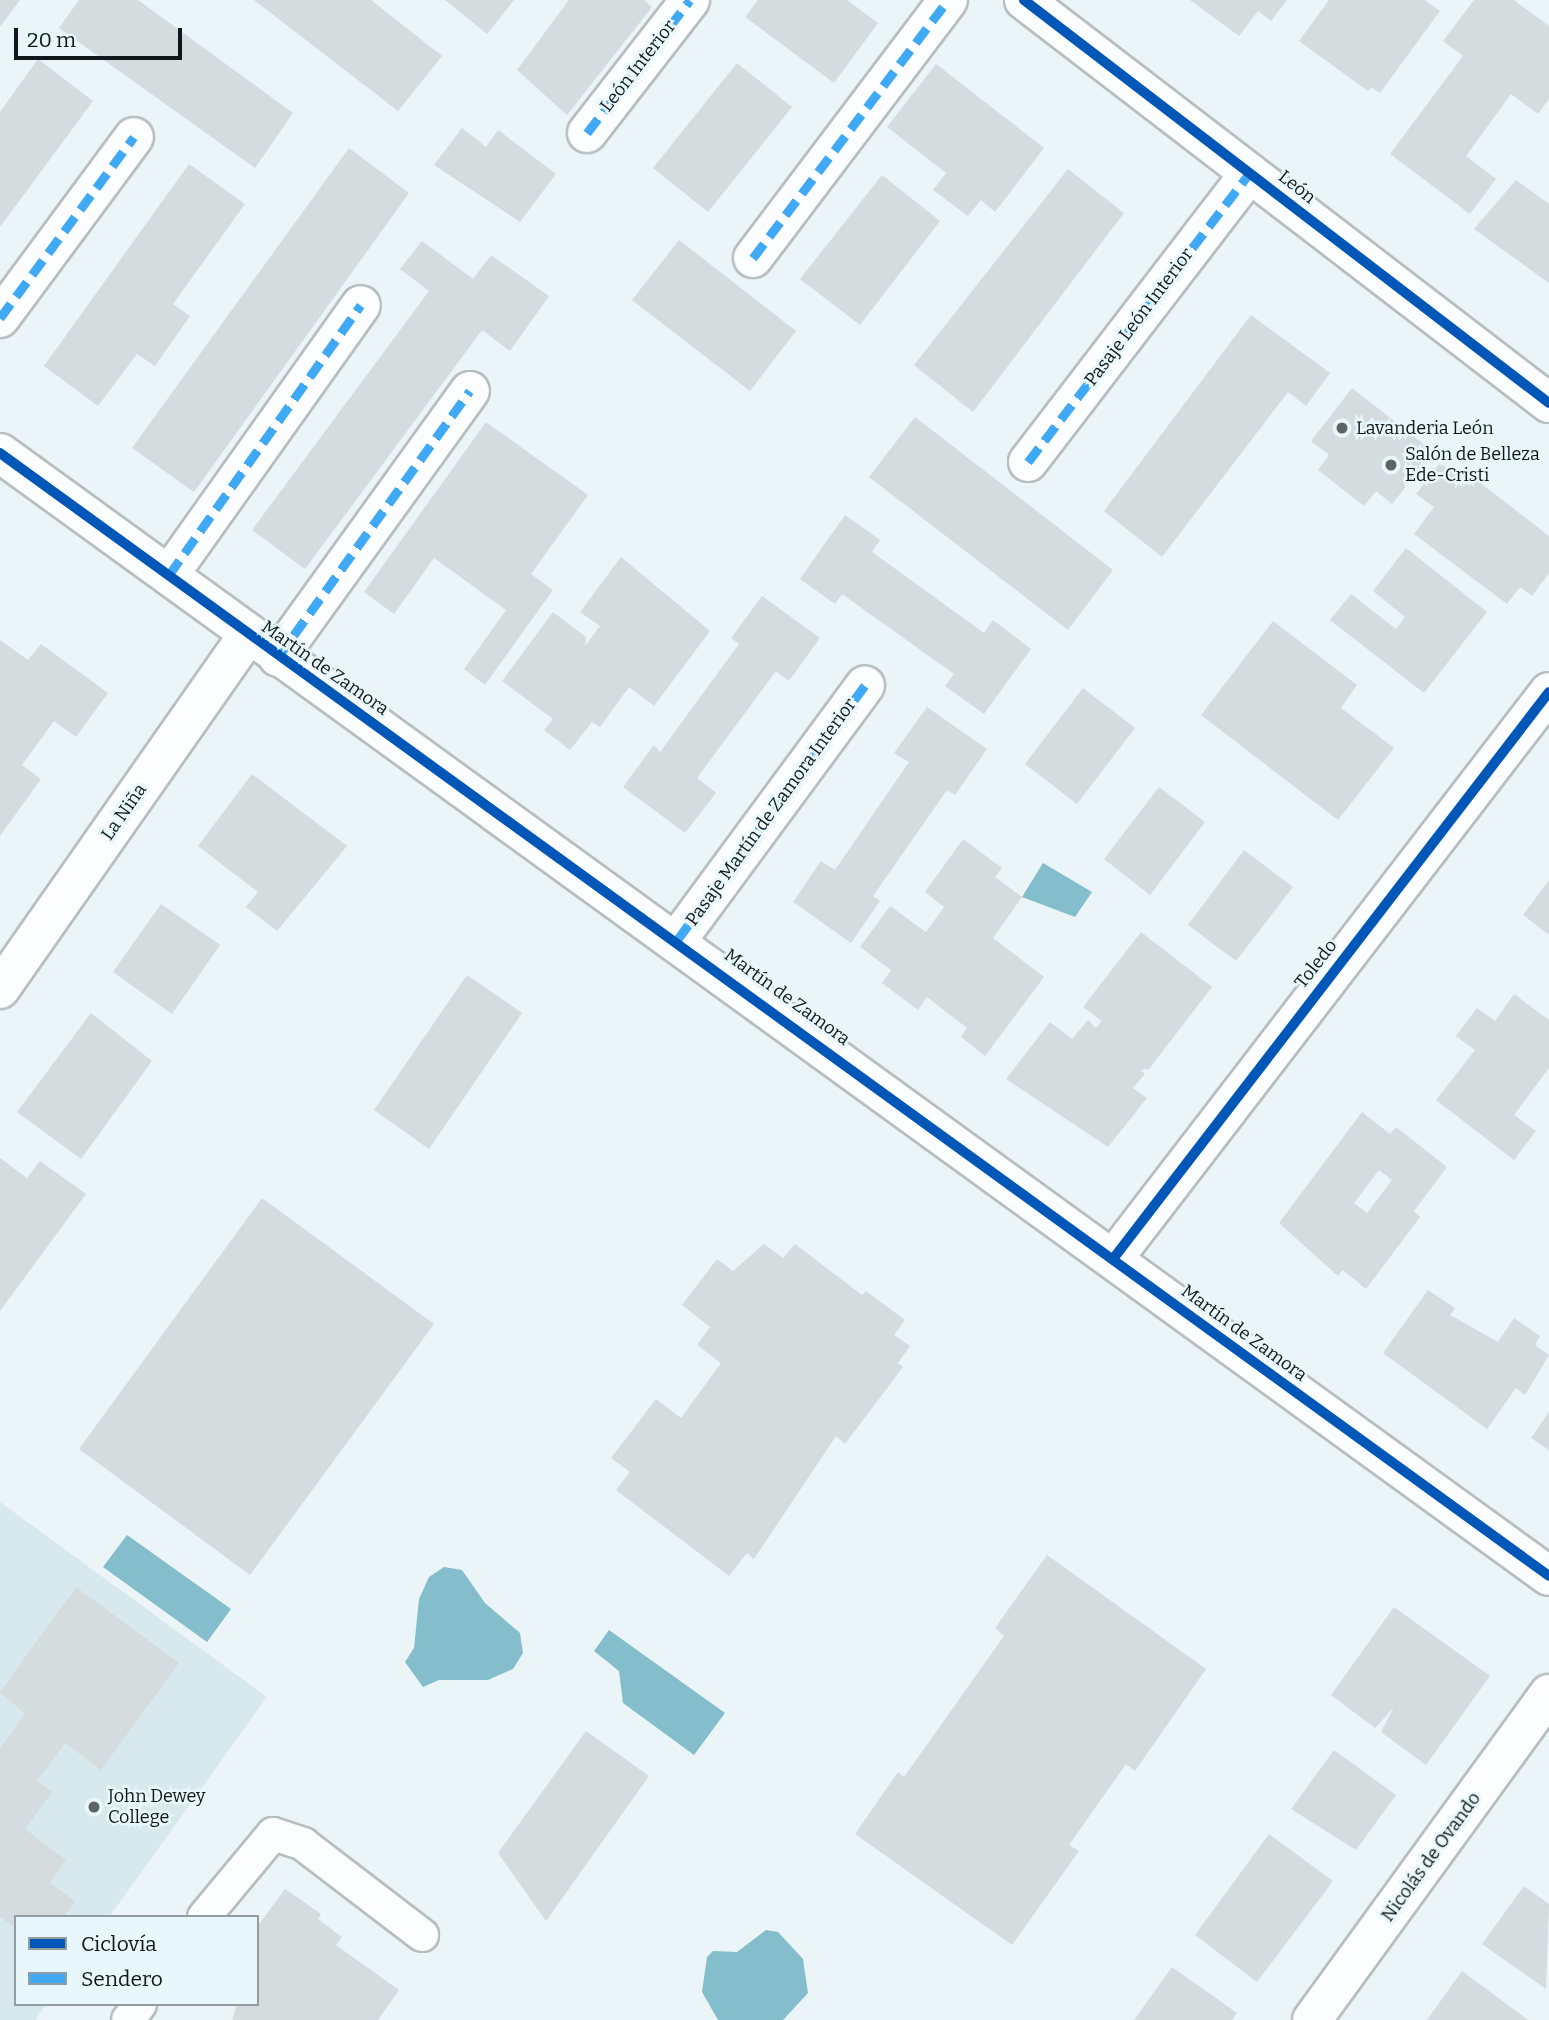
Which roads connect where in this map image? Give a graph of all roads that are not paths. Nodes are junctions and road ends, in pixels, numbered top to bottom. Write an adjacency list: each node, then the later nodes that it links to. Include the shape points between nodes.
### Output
1 (690, 0): 4 (street, León Interior)
2 (948, 0): 7 (street)
3 (1024, 0): 6 (street, León)
4 (587, 133)
5 (134, 137): 9 (street)
6 (1250, 173): 11 (street, León); 13 (street, Pasaje León Interior)
7 (752, 257)
8 (361, 305): 14 (street)
9 (0, 318)
10 (470, 391): 15 (street, Martín de Zamora)
11 (1549, 403)
12 (0, 453): 14 (street, Martín de Zamora)
13 (1028, 462)
14 (169, 575): 15 (street, Martín de Zamora)
15 (263, 646): 18 (street, Martín de Zamora); 19 (street, La Niña)
16 (865, 685): 18 (street, Pasaje Martín de Zamora Interior)
17 (1549, 692): 20 (street, Toledo)
18 (678, 939): 20 (street, Martín de Zamora)
19 (0, 989)
20 (1113, 1259): 21 (street, Martín de Zamora)
21 (1549, 1576)
22 (1549, 1694): 25 (street, Nicolás de Ovando)
23 (206, 1915): 24 (lane, via 273,1834 303,1844)
24 (422, 1935)
25 (1312, 2020)

